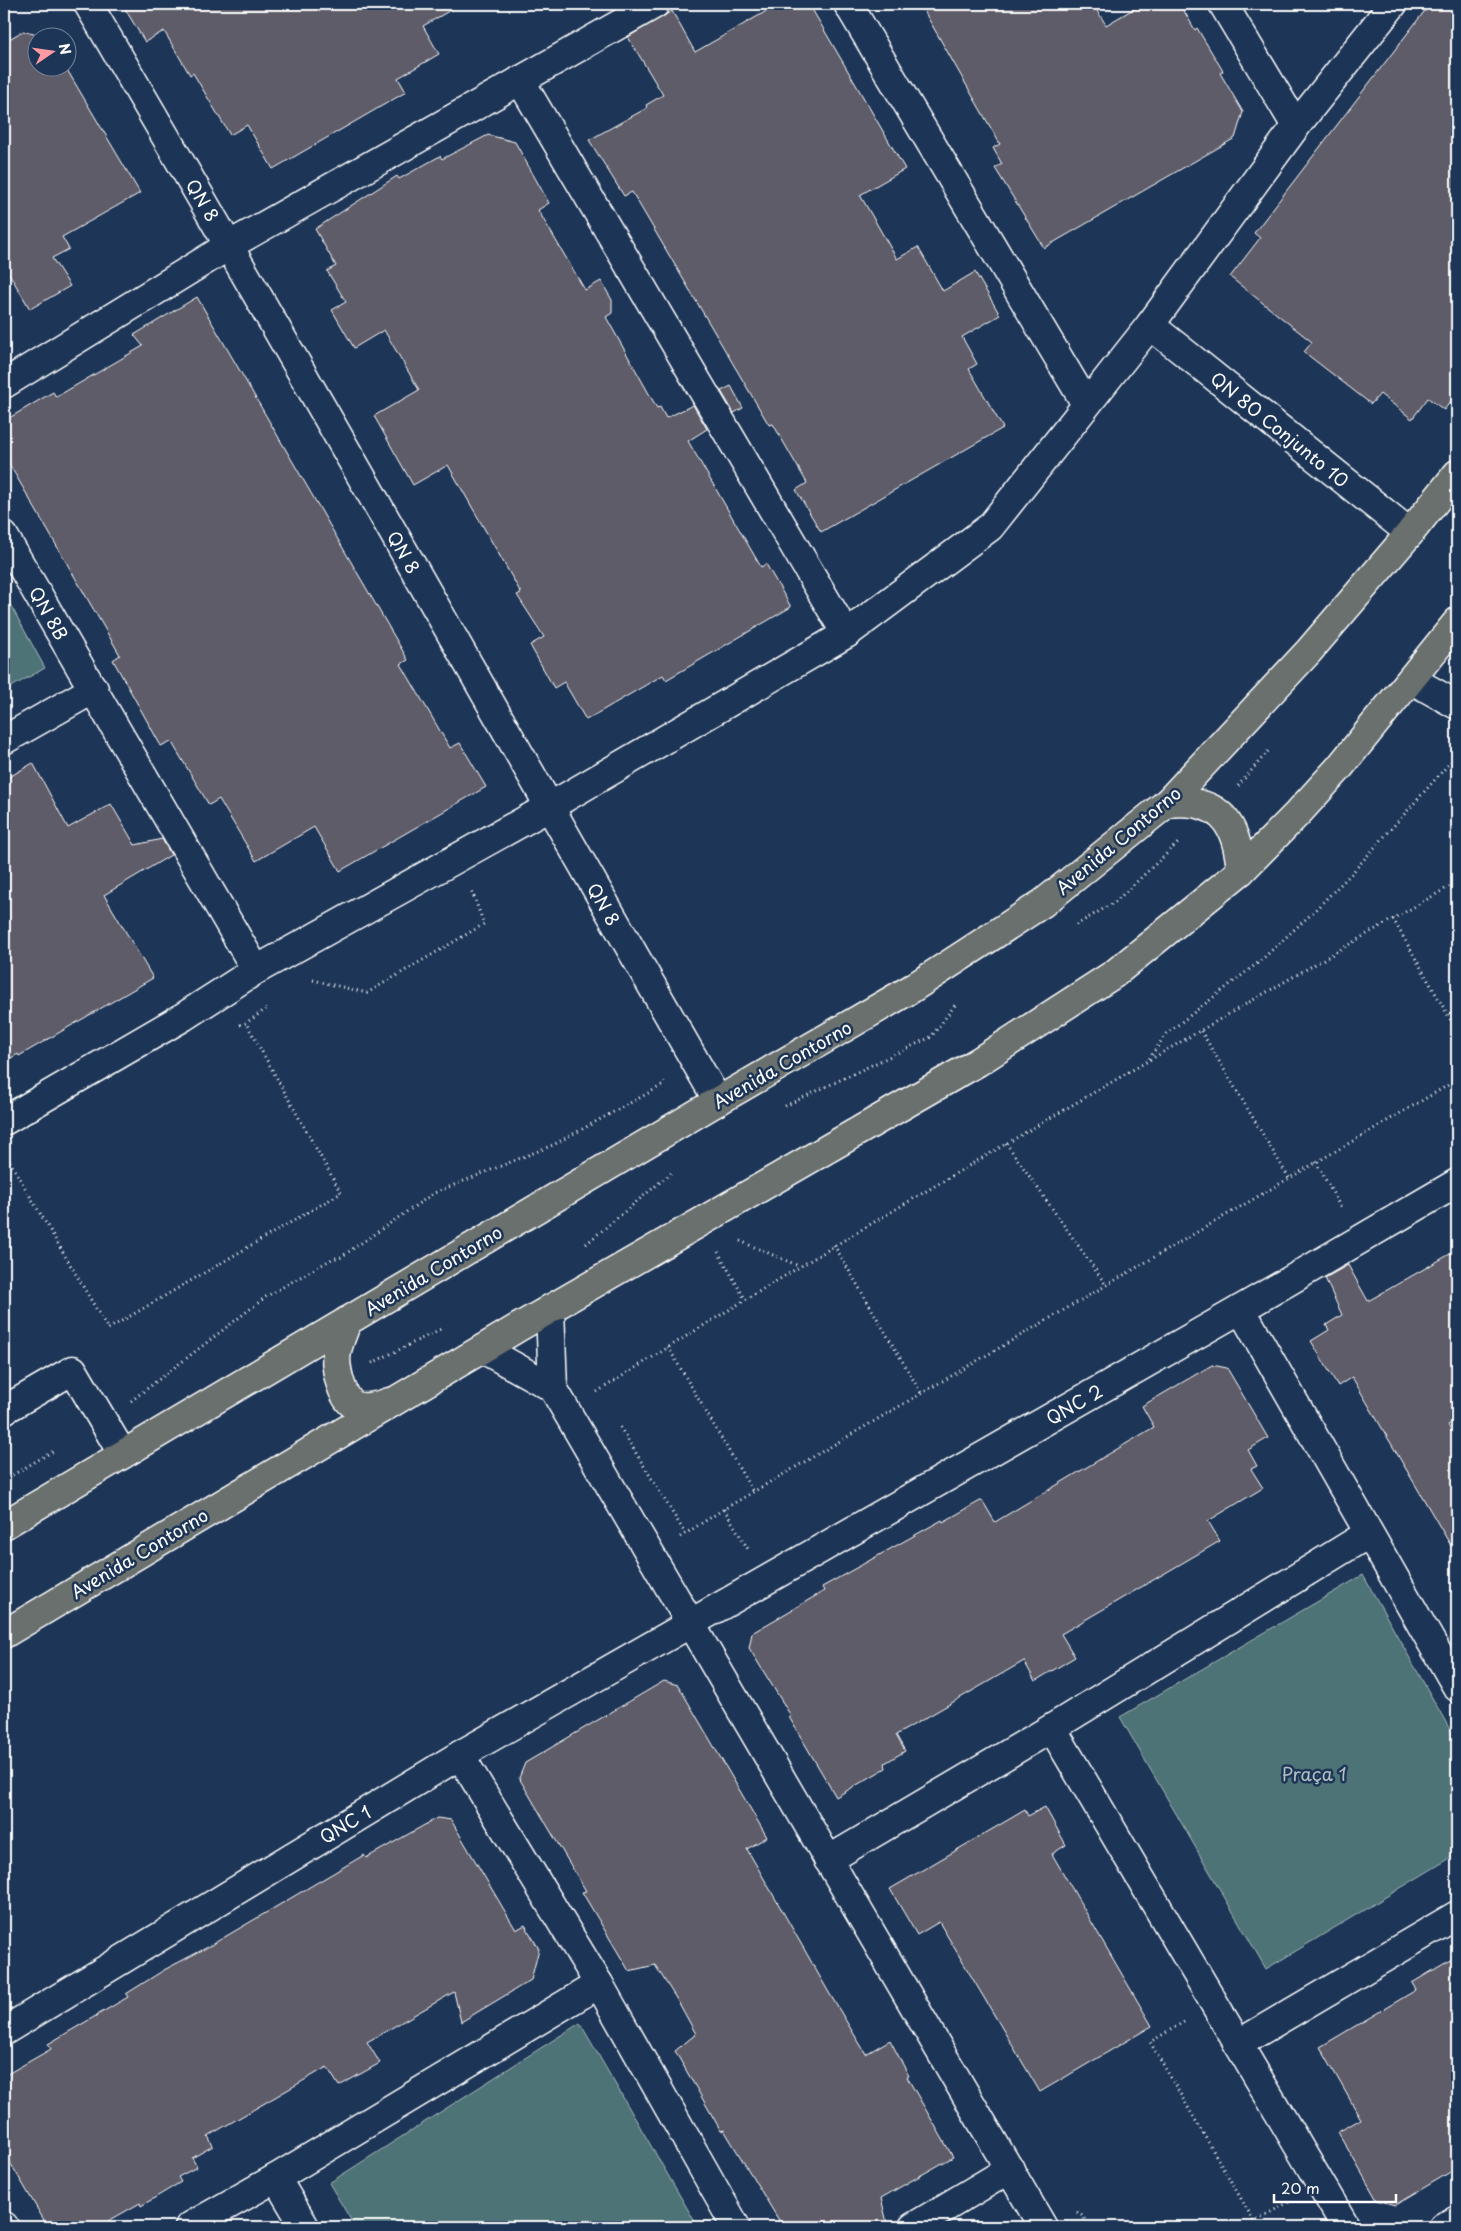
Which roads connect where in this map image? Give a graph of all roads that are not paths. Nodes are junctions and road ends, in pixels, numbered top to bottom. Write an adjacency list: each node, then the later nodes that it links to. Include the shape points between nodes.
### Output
1 (88, 4): 8 (street, QN 8)
2 (654, 4): 6 (street)
3 (848, 4): 11 (street)
4 (1223, 4): 7 (street)
5 (1393, 4): 7 (street)
6 (520, 80): 8 (street); 16 (street)
7 (1296, 126): 9 (street)
8 (230, 245): 10 (street); 22 (street, QN 8)
9 (1150, 325): 11 (street); 13 (street, QN 8O Conjunto 10)
10 (4, 384)
11 (1086, 404): 16 (street, via 990,527)
12 (1457, 474): 13 (main road, Avenida Contorno)
13 (1410, 533): 21 (main road, Avenida Contorno, via 1309,651)
14 (4, 536): 18 (street, QN 8B)
15 (1457, 622): 17 (main road, Avenida Contorno)
16 (846, 634): 22 (street)
17 (1412, 680): 19 (street); 23 (main road, Avenida Contorno, via 1339,768)
18 (94, 689): 20 (street); 24 (street, QN 8B)
19 (1457, 705)
20 (4, 740)
21 (1167, 803): 23 (main road, via 1187,800 1206,805 1223,817 1235,835); 25 (main road, Avenida Contorno, via 1035,908 911,990)
22 (549, 807): 24 (street); 25 (street, QN 8)
23 (1241, 871): 28 (main road, Avenida Contorno, via 1114,974 978,1062)
24 (256, 970): 26 (street, via 183,1017)
25 (718, 1101): 30 (main road, Avenida Contorno)
26 (4, 1121)
27 (1457, 1183): 29 (street, QNC 2)
28 (550, 1309): 31 (main road, Avenida Contorno); 32 (street)
29 (1241, 1309): 37 (street); 38 (street, QNC 2)
30 (347, 1321): 33 (main road, via 336,1352 338,1373 347,1398 354,1405 366,1407); 35 (main road, Avenida Contorno)
31 (483, 1348): 32 (street); 33 (main road, Avenida Contorno)
32 (553, 1388): 38 (street)
33 (398, 1399): 39 (main road, Avenida Contorno)
34 (4, 1410): 35 (street, via 73,1370)
35 (122, 1454): 36 (main road, Avenida Contorno)
36 (4, 1525)
37 (1368, 1534): 40 (street); 41 (street)
38 (689, 1623): 42 (street, QNC 1); 43 (street)
39 (4, 1634)
40 (1457, 1687)
41 (1052, 1728): 43 (street); 47 (street)
42 (460, 1755): 45 (street); 46 (street, QNC 1)
43 (828, 1860): 48 (street)
44 (1457, 1914): 47 (street)
45 (599, 1984): 49 (street); 53 (street)
46 (4, 2031)
47 (1238, 2044): 56 (street)
48 (1010, 2170): 54 (street); 55 (street)
49 (276, 2178): 51 (street); 52 (street)
50 (1457, 2219): 57 (street)
51 (189, 2227)
52 (305, 2227)
53 (736, 2227)
54 (913, 2227)
55 (1043, 2227)
56 (1346, 2227)
57 (1443, 2227)

